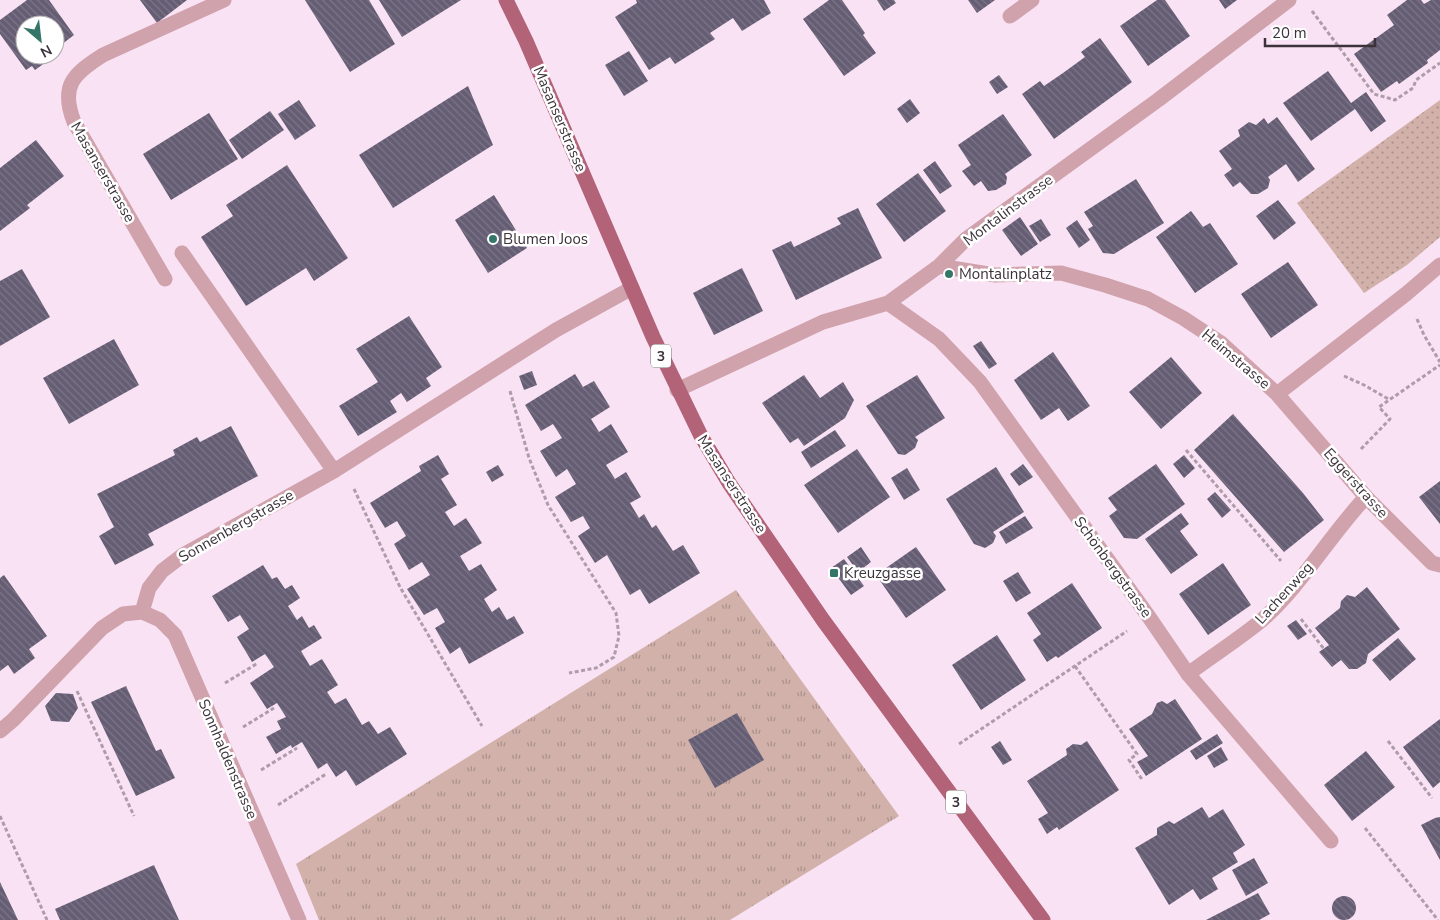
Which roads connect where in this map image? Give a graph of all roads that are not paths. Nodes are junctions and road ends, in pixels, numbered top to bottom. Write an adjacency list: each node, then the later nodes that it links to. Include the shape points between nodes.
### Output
1 (224, 0): 9 (street, Masanserstrasse, via 103,55 85,67 68,90 68,106 74,122)
2 (506, 0): 10 (main road, Masanserstrasse / 3)
3 (1032, 0): 5 (street)
4 (1289, 0): 8 (street, Montalinstrasse, via 966,239)
5 (1010, 16)
6 (182, 253): 14 (street)
7 (1440, 265): 13 (street, Heimstrasse)
8 (939, 266): 11 (street, Montalinstrasse); 13 (street, Heimstrasse, via 995,275 1060,273 1148,299 1221,343)
9 (165, 279)
10 (632, 288): 12 (main road, Masanserstrasse / 3); 14 (street, Sonnenbergstrasse, via 556,330)
11 (888, 303): 12 (street, Montalinstrasse, via 822,322); 18 (street, Schönbergstrasse, via 939,339 980,382)
12 (677, 390): 22 (main road, Masanserstrasse / 3, via 729,483 817,612)
13 (1277, 394): 15 (street, Eggerstrasse)
14 (338, 468): 17 (street, Sonnenbergstrasse, via 183,554 162,571 149,588)
15 (1366, 497): 16 (street, Eggerstrasse, via 1432,563); 18 (street, Lachenweg, via 1298,581 1262,619)
16 (1440, 565)
17 (142, 612): 19 (street, via 123,614 102,628); 21 (street, Sonnhaldenstrasse, via 160,620 175,635)
18 (1188, 674): 20 (street, Schönbergstrasse)
19 (0, 731)
20 (1331, 840)
21 (299, 920)
22 (1043, 920)

